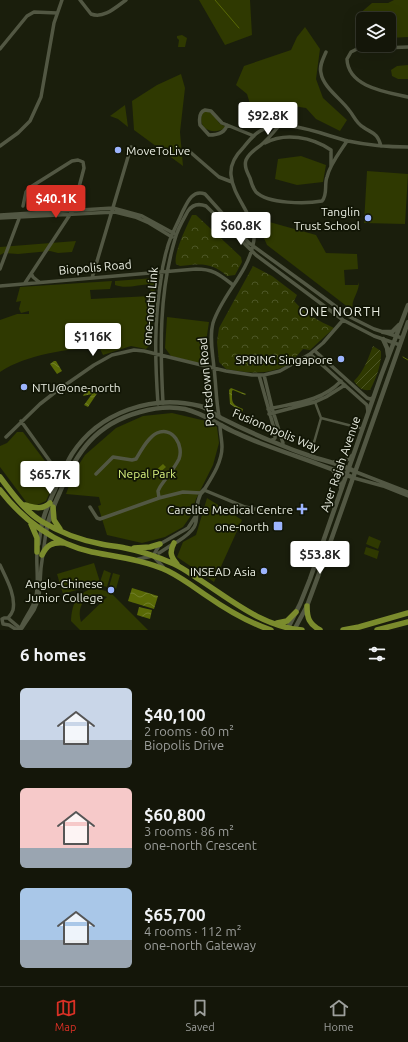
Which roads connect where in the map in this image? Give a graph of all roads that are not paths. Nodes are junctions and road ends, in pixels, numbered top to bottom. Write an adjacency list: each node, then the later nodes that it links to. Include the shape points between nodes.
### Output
1 (62, 0): 4 (street)
2 (80, 0): 3 (street, via 91,14 99,15)
3 (126, 0)
4 (57, 13): 6 (street, via 34,12 27,16); 14 (street, via 41,97 30,121)
5 (408, 47): 8 (street, via 357,49 351,52 347,59 349,72 362,83)
6 (0, 49)
7 (326, 52): 15 (street, via 320,67 328,86 356,121 376,134)
8 (408, 97)
9 (227, 125): 9 (street, via 222,132 209,135 200,125 201,113 205,110 211,111); 11 (street)
10 (278, 127): 11 (street, Portsdown Road, via 265,129); 12 (street, Portsdown Road, via 310,130); 13 (street)
11 (254, 136): 20 (street, Portsdown Road, via 233,162)
12 (347, 141): 15 (street, Portsdown Road); 19 (street)
13 (262, 144): 19 (street, via 280,137 303,138 330,149); 19 (street, via 248,157 246,170 256,191 268,198 297,203 322,200)
14 (0, 146)
15 (381, 146): 17 (street, Portsdown Road)
16 (131, 147): 23 (street)
17 (408, 147)
18 (189, 152): 20 (street, via 219,177)
19 (331, 166)
20 (232, 182): 29 (street, Portsdown Road)
21 (22, 206): 22 (street, via 29,188 72,161 81,160 84,168)
22 (73, 210): 23 (street); 26 (street); 27 (street)
23 (112, 210): 27 (street); 31 (street, via 135,213); 38 (street)
24 (186, 211): 30 (street, one-north Link, via 194,194 202,193); 31 (street, one-north Link); 33 (street, via 197,204 206,206)
25 (0, 214): 26 (street)
26 (20, 215): 27 (street); 28 (street); 34 (street)
27 (70, 215): 37 (street)
28 (0, 218)
29 (252, 224): 30 (street); 32 (street, Portsdown Road)
30 (240, 233): 32 (street)
31 (174, 236): 35 (street, one-north Link); 36 (street, one-north Link, via 167,248)
32 (253, 246): 33 (street, Portsdown Road); 47 (street, via 350,317)
33 (252, 251): 41 (street, Portsdown Road); 44 (street)
34 (0, 269)
35 (168, 270): 36 (street, Biopolis Road); 41 (street, Biopolis Road, via 212,270); 56 (street, one-north Link, via 164,291)
36 (162, 271): 38 (street, Biopolis Road); 54 (street, one-north Link)
37 (32, 275): 39 (street); 40 (street)
38 (92, 278): 39 (street, Biopolis Road)
39 (39, 282): 40 (street, Biopolis Road)
40 (25, 283): 42 (street, Biopolis Road)
41 (234, 285): 58 (street, Portsdown Road, via 213,323)
42 (0, 286)
43 (408, 305): 46 (street, Ayer Rajah Avenue)
44 (343, 320): 50 (street); 53 (street)
45 (408, 322): 49 (street, Ayer Rajah Avenue)
46 (401, 324): 47 (street, via 394,331); 48 (street, Ayer Rajah Avenue)
47 (383, 332): 48 (street)
48 (396, 337): 49 (street); 51 (street, Ayer Rajah Avenue)
49 (402, 338): 52 (street, Ayer Rajah Avenue)
50 (383, 340): 51 (street); 57 (street, via 388,351)
51 (394, 343): 52 (street); 57 (street, Ayer Rajah Avenue)
52 (400, 345): 81 (street, Ayer Rajah Avenue)
53 (314, 351): 55 (street); 63 (street, via 367,398)
54 (155, 354): 56 (street); 65 (street, one-north Link); 70 (street, via 134,350 112,355 58,390)
55 (310, 354): 60 (street, via 280,371); 61 (street)
56 (160, 355): 58 (street); 65 (street, one-north Link)
57 (388, 359): 63 (street, Ayer Rajah Avenue)
58 (214, 368): 59 (street); 68 (street, Portsdown Road)
59 (259, 375): 60 (street); 66 (street)
60 (264, 375): 66 (street)
61 (341, 381): 62 (street); 66 (street, via 322,396)
62 (345, 385): 64 (street); 67 (street, via 366,405)
63 (373, 398): 67 (street, Ayer Rajah Avenue)
64 (315, 402): 66 (street, via 296,408); 69 (street)
65 (160, 406): 68 (street, Fusionopolis Way, via 187,404 202,407); 71 (street, Fusionopolis Way, via 185,409); 82 (street, via 137,407 110,418 83,440 72,454); 98 (street, via 124,416 92,438 71,468)
66 (271, 411): 74 (street, via 275,438); 75 (street)
67 (368, 413): 77 (street, Ayer Rajah Avenue)
68 (219, 416): 71 (street, Portsdown Road); 74 (street, Fusionopolis Way)
69 (321, 418): 72 (street); 76 (street, via 313,446)
70 (22, 421): 73 (street); 82 (street, via 54,467)
71 (220, 425): 80 (street, Fusionopolis Way, via 260,443); 91 (street, Portsdown Road, via 221,456)
72 (360, 428)
73 (6, 437)
74 (271, 441): 75 (street, Fusionopolis Way)
75 (282, 445): 78 (street, Fusionopolis Way)
76 (317, 447)
77 (353, 454): 78 (street, via 342,462); 79 (street, Ayer Rajah Avenue)
78 (332, 462): 79 (street, Fusionopolis Way)
79 (348, 468): 81 (street, Fusionopolis Way); 84 (street, Ayer Rajah Avenue)
80 (332, 469): 84 (street, Fusionopolis Way); 89 (street)
81 (356, 472): 86 (street, Ayer Rajah Avenue); 92 (street)
82 (62, 474): 98 (street)
83 (96, 474): 95 (street, via 113,456 136,459 157,433 170,433 180,444 179,459 160,487)
84 (347, 475): 86 (street, Fusionopolis Way); 89 (street, Ayer Rajah Avenue)
85 (0, 477): 97 (main road)
86 (354, 478): 87 (street); 88 (street, Ayer Rajah Avenue)
87 (361, 480): 88 (street); 94 (street)
88 (352, 484): 117 (street, Ayer Rajah Avenue)
89 (341, 488): 118 (street, Ayer Rajah Avenue)
90 (0, 490): 102 (main road)
91 (203, 491): 93 (street); 96 (street, Portsdown Road); 100 (street)
92 (408, 492)
93 (195, 493): 95 (street, via 183,492); 96 (street)
94 (408, 496)
95 (159, 498): 99 (street, via 100,519)
96 (199, 498): 101 (street, Portsdown Road)
97 (23, 504): 98 (main road, via 36,508); 103 (main road)
98 (52, 505): 103 (street); 104 (main road, via 54,520)
99 (90, 507)
100 (260, 510)
101 (197, 514): 106 (street, Portsdown Road, via 195,527); 108 (street, via 188,528)
102 (30, 522): 105 (main road); 111 (main road)
103 (45, 523): 104 (main road); 105 (street)
104 (60, 530): 109 (main road, via 93,542)
105 (44, 531): 107 (main road); 111 (street)
106 (175, 542): 110 (street, Portsdown Road); 115 (main road, via 171,555)
107 (66, 543): 111 (main road, via 51,544); 113 (main road, via 90,552)
108 (160, 544): 109 (main road, via 146,548); 112 (street)
109 (125, 548): 112 (main road)
110 (159, 553): 112 (street, Portsdown Road)
111 (40, 554): 125 (street, via 36,597)
112 (153, 556): 113 (street, Portsdown Road); 115 (main road); 116 (street)
113 (133, 560): 116 (main road)
114 (0, 565): 120 (street, via 12,598 13,608)
115 (180, 567): 121 (main road, via 245,610)
116 (167, 571): 123 (main road)
117 (306, 606): 124 (street, Ayer Rajah Avenue); 128 (main road, via 308,620)
118 (296, 612): 121 (main road, via 287,621); 124 (street, Ayer Rajah Avenue)
119 (408, 613): 129 (main road)
120 (8, 618): 125 (street); 125 (street, via 3,618 2,622)
121 (273, 622): 124 (main road)
122 (408, 622): 130 (main road)
123 (262, 628): 126 (main road)
124 (291, 629): 127 (main road)
125 (19, 630)
126 (271, 630)
127 (302, 630)
128 (320, 630)
129 (342, 630)
130 (377, 630)

